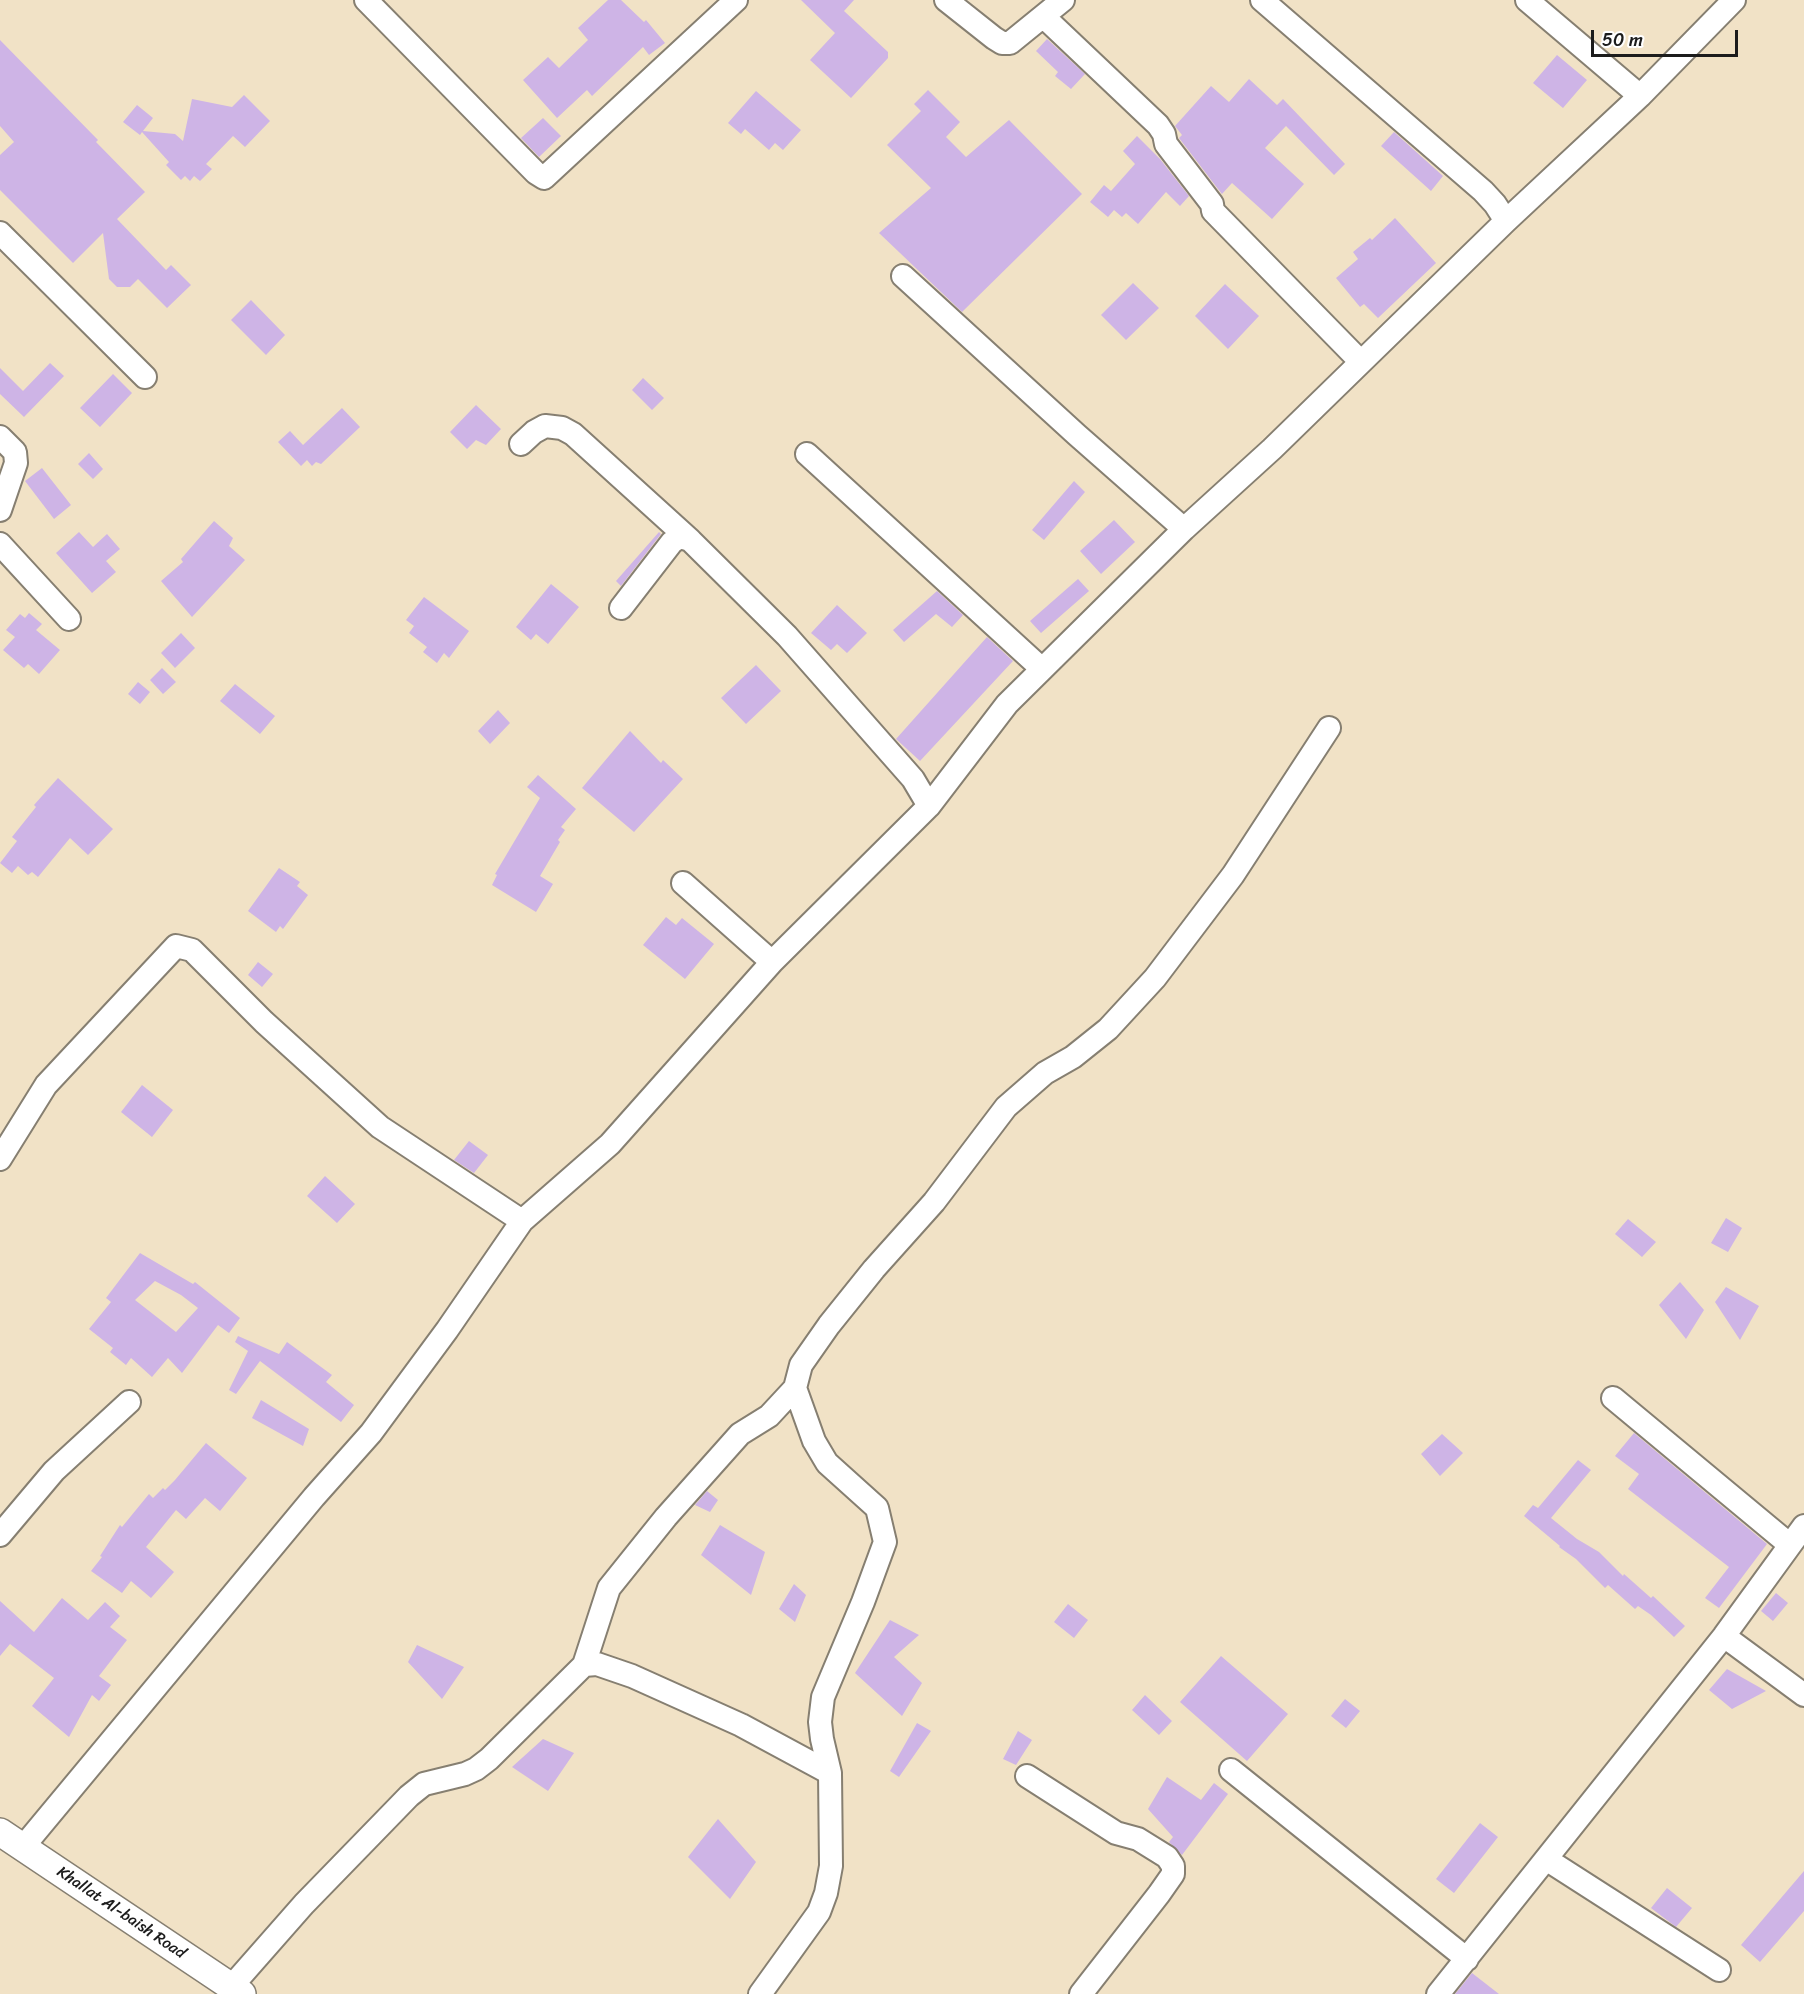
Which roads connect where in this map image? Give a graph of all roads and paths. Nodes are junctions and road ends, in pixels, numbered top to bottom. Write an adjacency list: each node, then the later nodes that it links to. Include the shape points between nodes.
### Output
1 (366, 0): 2 (street, via 544,178)
2 (736, 0)
3 (946, 0): 8 (street, via 1002,43 1010,44)
4 (1063, 0): 8 (street)
5 (1262, 0): 10 (street, via 1484,191)
6 (1527, 0): 9 (street)
7 (1734, 0): 9 (street)
8 (1044, 17): 13 (street, via 1158,125 1166,144 1212,204 1213,211)
9 (1640, 96): 10 (street)
10 (1506, 221): 13 (street)
11 (0, 234): 14 (street)
12 (903, 276): 19 (street)
13 (1360, 361): 19 (street)
14 (145, 377)
15 (0, 437): 18 (street, via 15,452 16,463)
16 (521, 444): 20 (street, via 545,426 568,431)
17 (807, 454): 24 (street)
18 (0, 510)
19 (1184, 529): 24 (street)
20 (690, 540): 22 (street, via 680,537 672,542); 26 (street, via 803,653 913,779)
21 (0, 544): 23 (street)
22 (621, 608)
23 (69, 619)
24 (1042, 669): 26 (street, via 1007,704)
25 (1329, 728): 31 (street, via 1233,875 1155,978 1108,1029 1045,1073 1006,1107 934,1202 830,1324 801,1365)
26 (929, 806): 28 (street)
27 (683, 882): 28 (street)
28 (772, 962): 30 (street, via 610,1144)
29 (0, 1159): 30 (street, via 46,1085 176,946 192,950 264,1022 380,1127)
30 (522, 1221): 43 (street, via 371,1433)
31 (795, 1388): 38 (street, via 770,1416 740,1434 609,1588); 41 (street, via 814,1441 827,1463 877,1508 885,1542 823,1697 820,1722)
32 (1613, 1398): 36 (street)
33 (129, 1402): 35 (street, via 54,1471)
34 (1804, 1526): 36 (street)
35 (0, 1535)
36 (1790, 1545): 37 (street)
37 (1724, 1636): 39 (street); 44 (street)
38 (584, 1665): 41 (street, via 597,1664 632,1676 741,1725); 47 (street, via 489,1759 465,1774 424,1784 409,1796 304,1904)
39 (1804, 1695)
40 (1231, 1770): 45 (street)
41 (830, 1773): 48 (street, via 831,1866 826,1893 819,1912)
42 (1027, 1776): 49 (street, via 1116,1833 1138,1839 1167,1857 1173,1866 1173,1874 1159,1894)
43 (8, 1842): 47 (street, Khallat Al-baish Road)
44 (1546, 1859): 45 (street); 46 (street)
45 (1467, 1959): 50 (street)
46 (1719, 1970)
47 (236, 1991)
48 (760, 1994)
49 (1081, 1994)
50 (1438, 1994)

